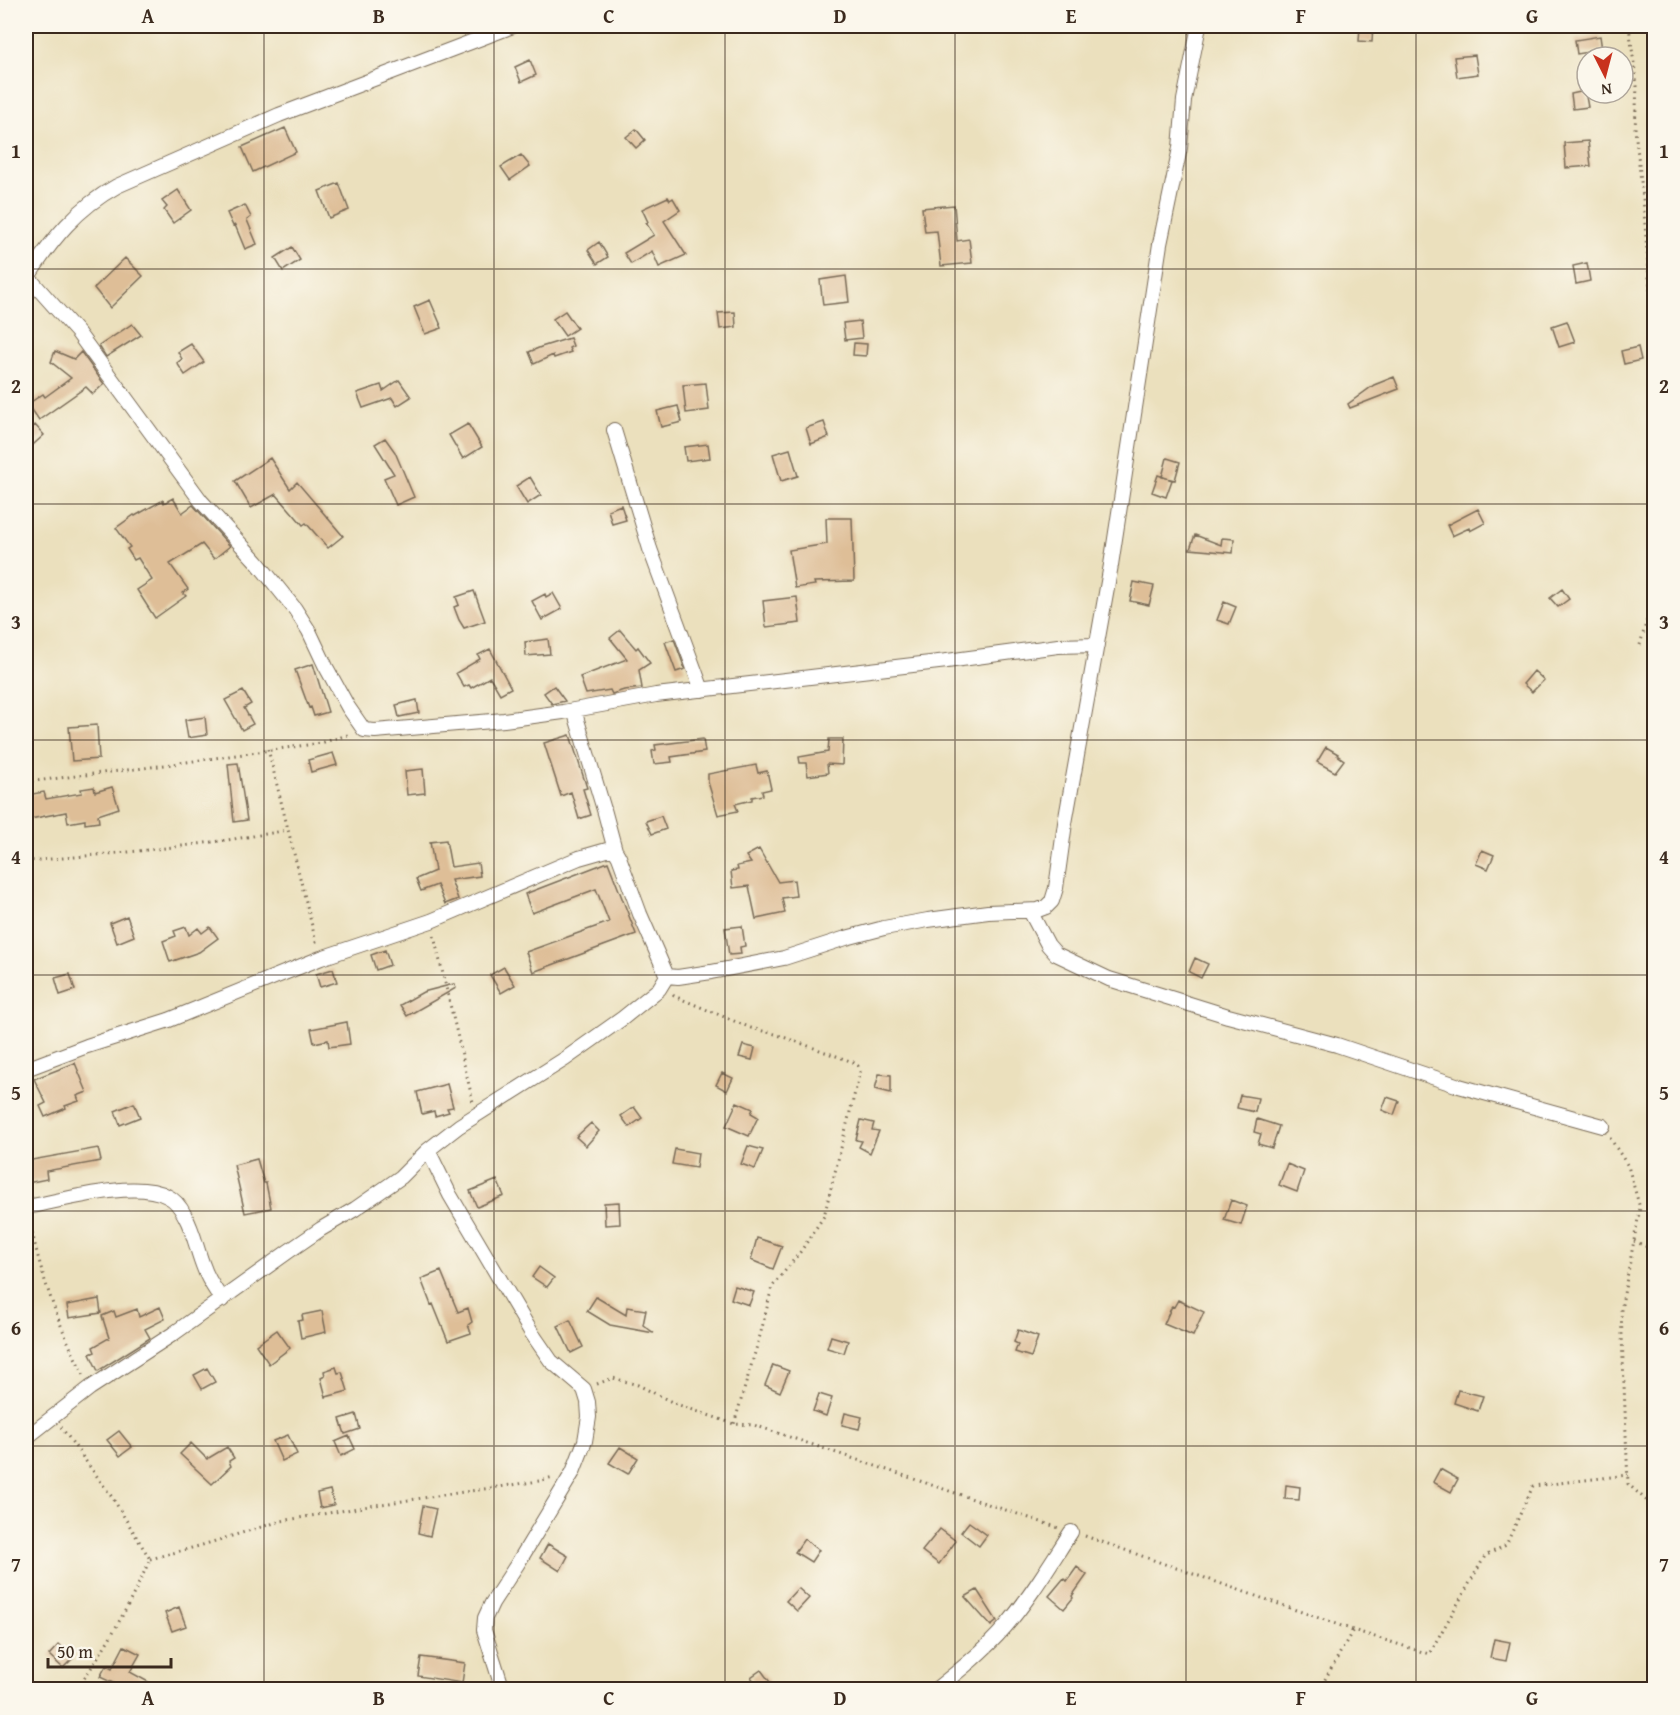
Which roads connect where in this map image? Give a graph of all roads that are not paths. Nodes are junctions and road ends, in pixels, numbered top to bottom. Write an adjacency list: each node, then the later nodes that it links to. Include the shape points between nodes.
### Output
1 (513, 26): 3 (street, via 315,100 117,186 80,211)
2 (1199, 26): 5 (street, via 1160,244)
3 (27, 278): 7 (street, via 78,333 201,501 295,609 364,730 504,720)
4 (614, 430): 6 (street, via 650,549)
5 (1097, 645): 6 (street, via 1048,647); 9 (street, via 1056,888 1046,907)
6 (702, 690): 7 (street)
7 (574, 710): 8 (street)
8 (615, 850): 10 (street); 11 (street, via 579,858 431,921 321,958 169,1020)
9 (1030, 911): 10 (street, via 928,920 855,936 784,958); 12 (street, via 1056,954 1109,979)
10 (667, 976): 13 (street, via 659,989 623,1018)
11 (26, 1069)
12 (1603, 1126)
13 (428, 1150): 15 (street, via 401,1177); 18 (street, via 450,1195 531,1332 551,1361 584,1389 588,1402 587,1432 573,1472 485,1618 484,1630)
14 (27, 1204): 15 (street, via 136,1189 169,1197 187,1219 210,1284)
15 (222, 1300): 16 (street, via 90,1388)
16 (26, 1438)
17 (1071, 1532): 19 (street, via 1004,1628)
18 (503, 1689)
19 (935, 1689)

